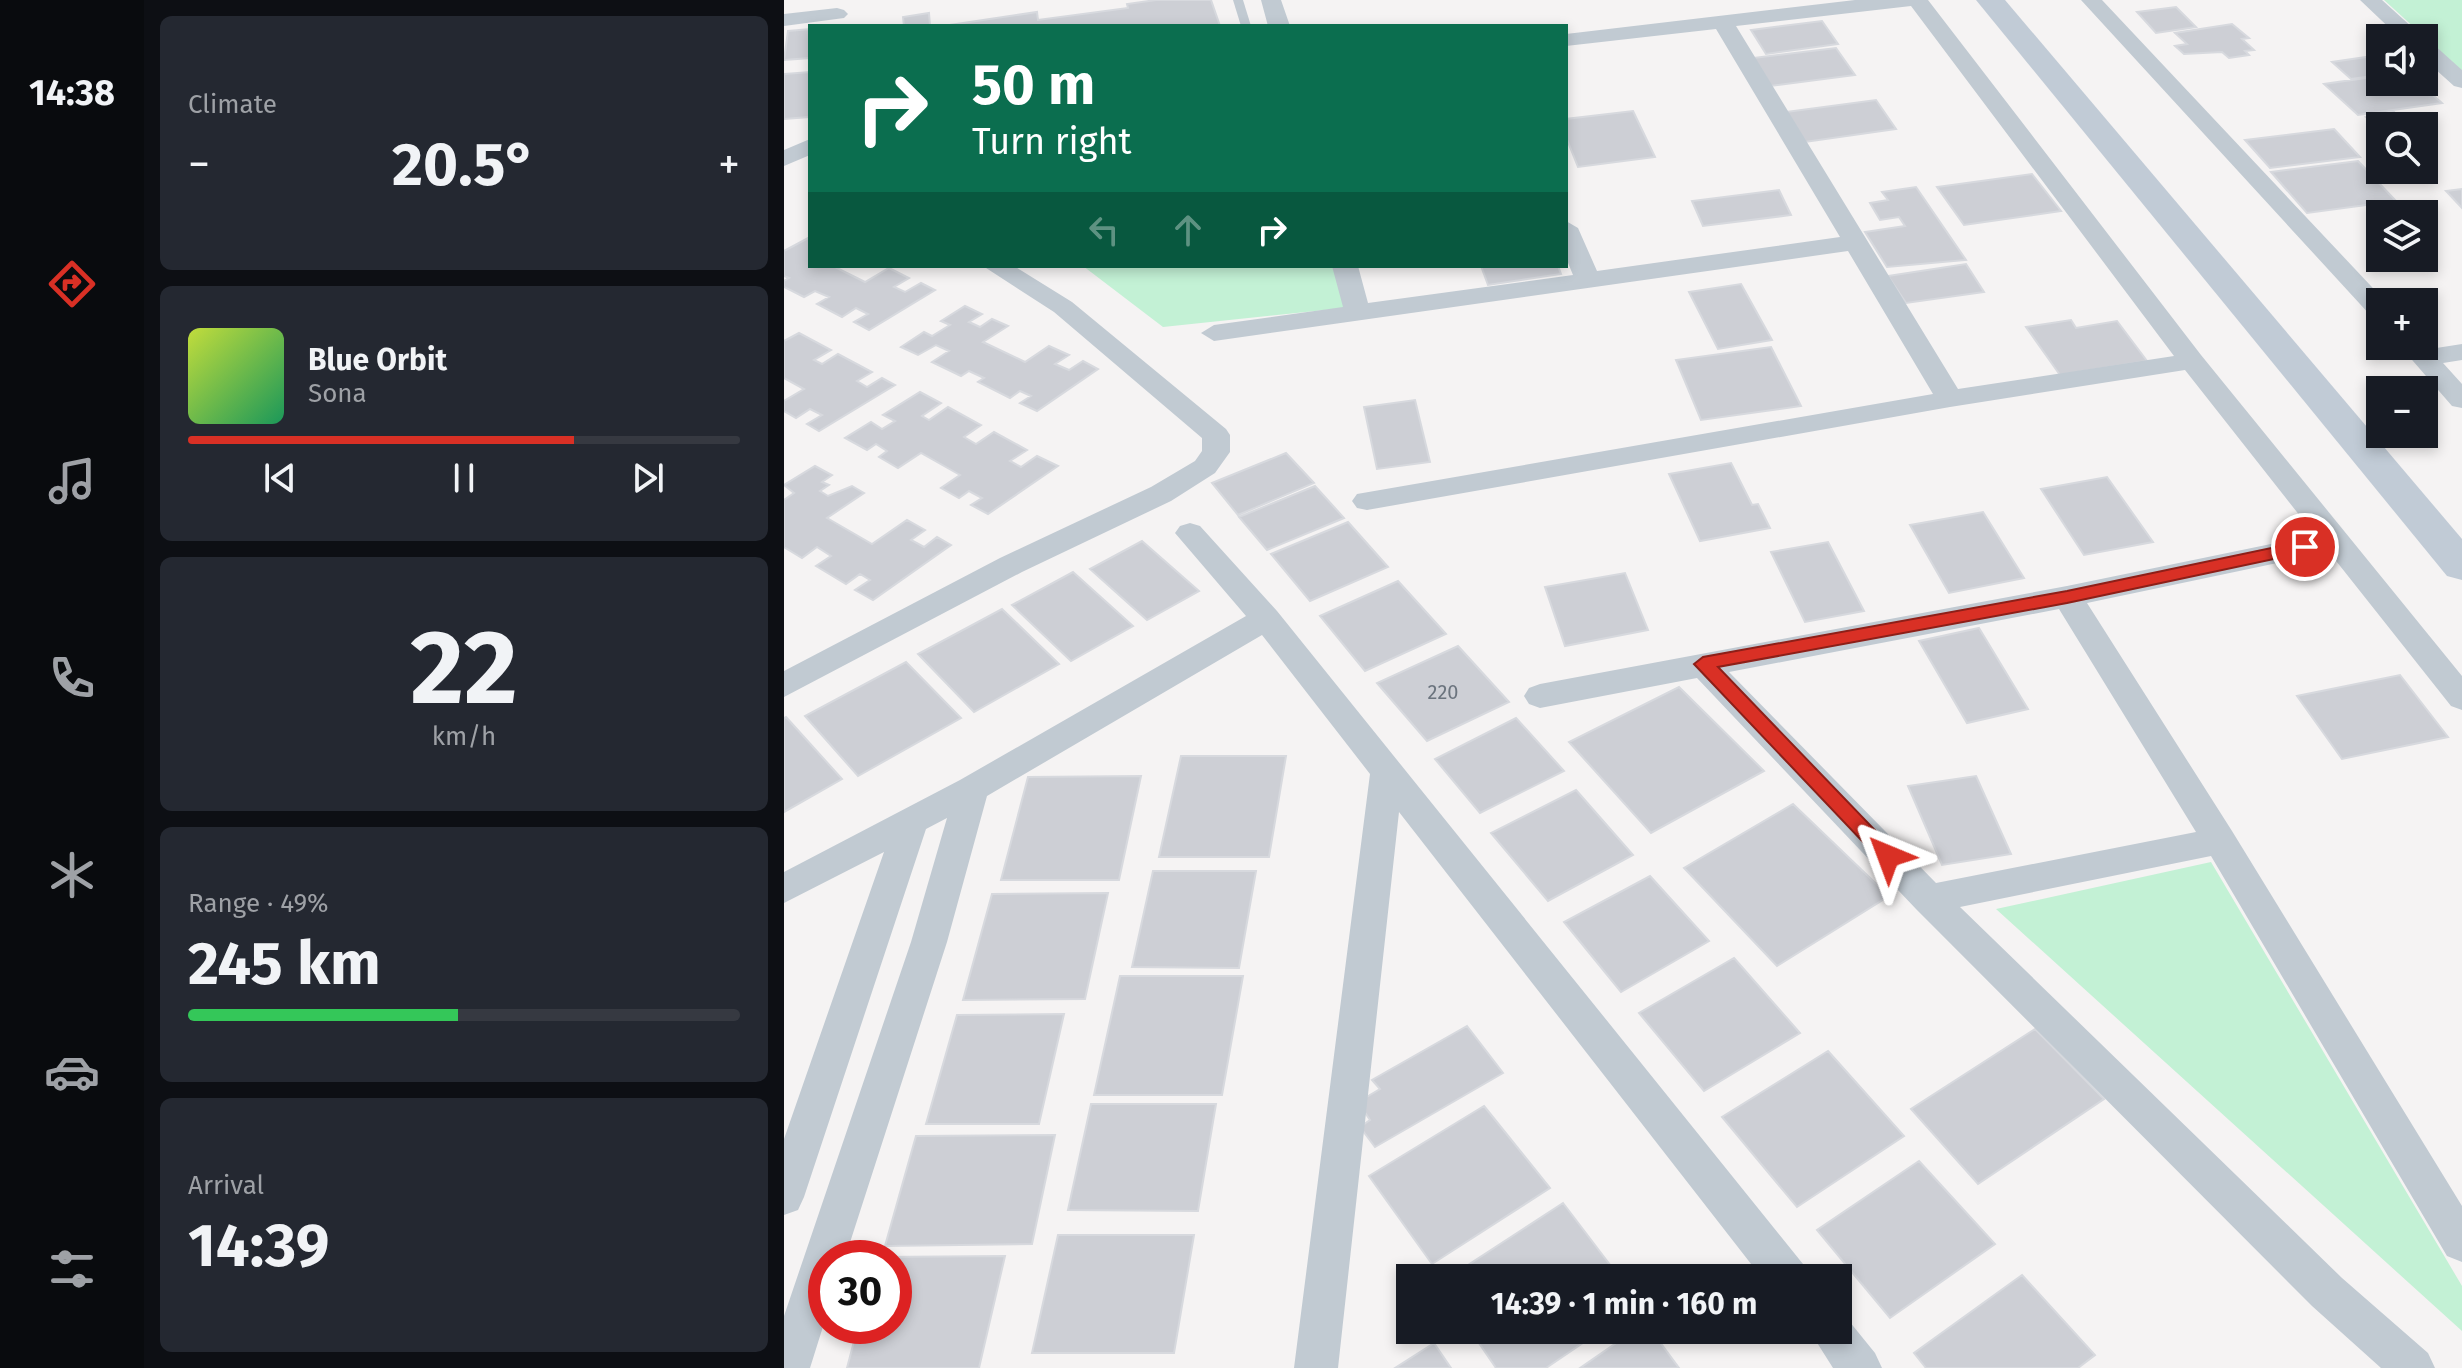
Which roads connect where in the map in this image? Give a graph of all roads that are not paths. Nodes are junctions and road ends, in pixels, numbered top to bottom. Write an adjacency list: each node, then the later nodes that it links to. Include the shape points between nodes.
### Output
1 (1238, 0): 12 (lane)
2 (1271, 0): 13 (street)
3 (1909, 0): 11 (street)
4 (1917, 0): 31 (street)
5 (1990, 0): 40 (main road)
6 (2015, 0): 34 (main road)
7 (2091, 0): 25 (street)
8 (2370, 0): 14 (street)
9 (842, 13): 10 (street)
10 (784, 20)
11 (1723, 22): 15 (street); 21 (street)
12 (1245, 24)
13 (1278, 24)
14 (2397, 24)
15 (1568, 40)
16 (2438, 60): 17 (street)
17 (2462, 81)
18 (808, 147): 19 (street)
19 (784, 159)
20 (1568, 233): 24 (street)
21 (1857, 242): 24 (street); 32 (street)
22 (999, 268): 44 (street, via 1063,307 1216,435 1216,452 1205,467 1161,494 1011,565)
23 (1346, 268): 26 (street)
24 (1588, 281): 26 (street)
25 (2366, 296)
26 (1358, 314): 27 (street)
27 (1214, 333)
28 (2438, 352): 29 (street)
29 (2462, 352)
30 (2425, 360): 33 (street)
31 (2192, 361): 32 (street); 39 (street)
32 (1950, 399): 36 (street)
33 (2462, 400)
34 (2366, 407)
35 (2401, 448): 37 (main road)
36 (1367, 501)
37 (2462, 518)
38 (1190, 533): 42 (street)
39 (2334, 541): 41 (street); 46 (street)
40 (2462, 566)
41 (2067, 597): 43 (street); 50 (street)
42 (1266, 619): 47 (street); 48 (street)
43 (1703, 664): 45 (street); 52 (street)
44 (784, 685)
45 (1540, 696)
46 (2462, 698)
47 (1387, 773): 55 (street); 58 (street)
48 (972, 789): 49 (street); 57 (street, via 929,942)
49 (913, 818): 51 (street); 53 (street)
50 (2220, 841): 52 (street); 54 (street)
51 (784, 889)
52 (1929, 899): 60 (street, via 2327,1292)
53 (784, 1197)
54 (2462, 1243)
55 (1777, 1264)
56 (1841, 1344): 59 (street)
57 (788, 1368)
58 (1316, 1368)
59 (1860, 1368)
60 (2413, 1368)

